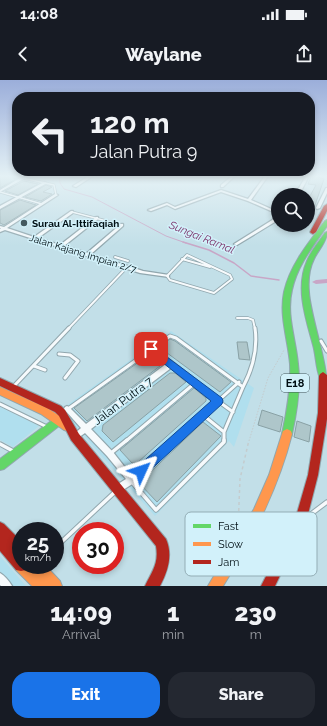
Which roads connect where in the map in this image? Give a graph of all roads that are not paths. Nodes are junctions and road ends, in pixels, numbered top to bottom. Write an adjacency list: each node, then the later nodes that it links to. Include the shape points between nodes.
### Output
1 (16, 200): 9 (street)
2 (25, 200): 7 (lane)
3 (49, 200): 7 (street)
4 (197, 200): 11 (street, via 175,208 167,204)
5 (248, 200): 12 (street)
6 (322, 200): 10 (street)
7 (42, 204): 18 (street)
8 (327, 206): 15 (main road)
9 (0, 208)
10 (318, 208)
11 (150, 210)
12 (271, 210)
13 (72, 212): 14 (lane); 20 (street)
14 (97, 218): 17 (lane); 22 (street)
15 (324, 220): 66 (main road, E18, via 309,240 309,246 298,264 286,298 286,317 296,373 289,426 281,459)
16 (271, 222): 21 (street)
17 (122, 225): 24 (street)
18 (1, 229): 20 (street, Jalan Kajang Impian 2/7)
19 (327, 234): 33 (main road, E18, via 310,262 306,274)
20 (35, 238): 22 (street, Jalan Kajang Impian 2/7)
21 (236, 244)
22 (62, 246): 24 (street, Jalan Kajang Impian 2/7)
23 (327, 247): 33 (main road, via 319,256 311,274)
24 (88, 255): 29 (street, Jalan Kajang Impian 2/7)
25 (116, 257): 26 (lane)
26 (121, 259): 28 (lane); 29 (lane)
27 (182, 259): 31 (lane); 31 (lane, via 185,256 192,256); 32 (lane)
28 (128, 261)
29 (116, 264): 30 (street, Jalan Kajang Impian 2/7)
30 (127, 267): 32 (street, Jalan Kajang Impian 2/7); 40 (lane)
31 (216, 268): 32 (lane, via 230,275 232,279 214,293 173,281)
32 (167, 276)
33 (306, 305): 35 (main road, E18)
34 (237, 318): 46 (lane, via 253,320 256,343 252,366)
35 (311, 325): 37 (lane); 67 (main road, E18, via 322,362 323,413 313,475)
36 (151, 349): 39 (street); 44 (lane, via 167,337 173,336); 53 (lane)
37 (327, 351)
38 (59, 354): 42 (lane, via 65,354 78,361)
39 (171, 364): 45 (street); 55 (street, Jalan Putra 7)
40 (34, 366): 41 (lane); 47 (lane)
41 (45, 370)
42 (65, 378)
43 (0, 382): 47 (main road)
44 (239, 382): 46 (lane); 49 (lane)
45 (195, 383): 49 (street); 60 (lane)
46 (243, 387): 51 (lane)
47 (13, 388): 48 (lane); 53 (main road, via 58,409)
48 (3, 392): 53 (main road)
49 (218, 401): 51 (lane); 52 (street)
50 (0, 404): 54 (lane)
51 (233, 412): 56 (lane)
52 (203, 415): 56 (lane); 63 (street)
53 (61, 416): 54 (main road); 55 (street); 57 (main road); 62 (main road)
54 (45, 426): 59 (main road)
55 (86, 429): 57 (street, Jalan Putra 7); 60 (street)
56 (224, 432): 63 (lane, via 224,442 156,510)
57 (75, 437): 64 (main road)
58 (0, 444): 59 (lane)
59 (13, 451): 61 (main road)
60 (110, 454): 63 (street)
61 (0, 460)
62 (0, 465)
63 (131, 480): 64 (street)
64 (118, 489): 70 (lane); 80 (main road, via 162,543 164,564)
65 (327, 502): 68 (lane)
66 (258, 512)
67 (303, 512)
68 (314, 512)
69 (0, 528): 71 (main road)
70 (64, 540)
71 (12, 541)
72 (0, 542): 73 (main road)
73 (12, 555)
74 (44, 574): 79 (main road)
75 (222, 576): 81 (main road, E18)
76 (273, 576): 82 (main road, E18)
77 (0, 578): 78 (street)
78 (7, 586)
79 (55, 586)
80 (152, 586)
81 (215, 586)
82 (268, 586)

